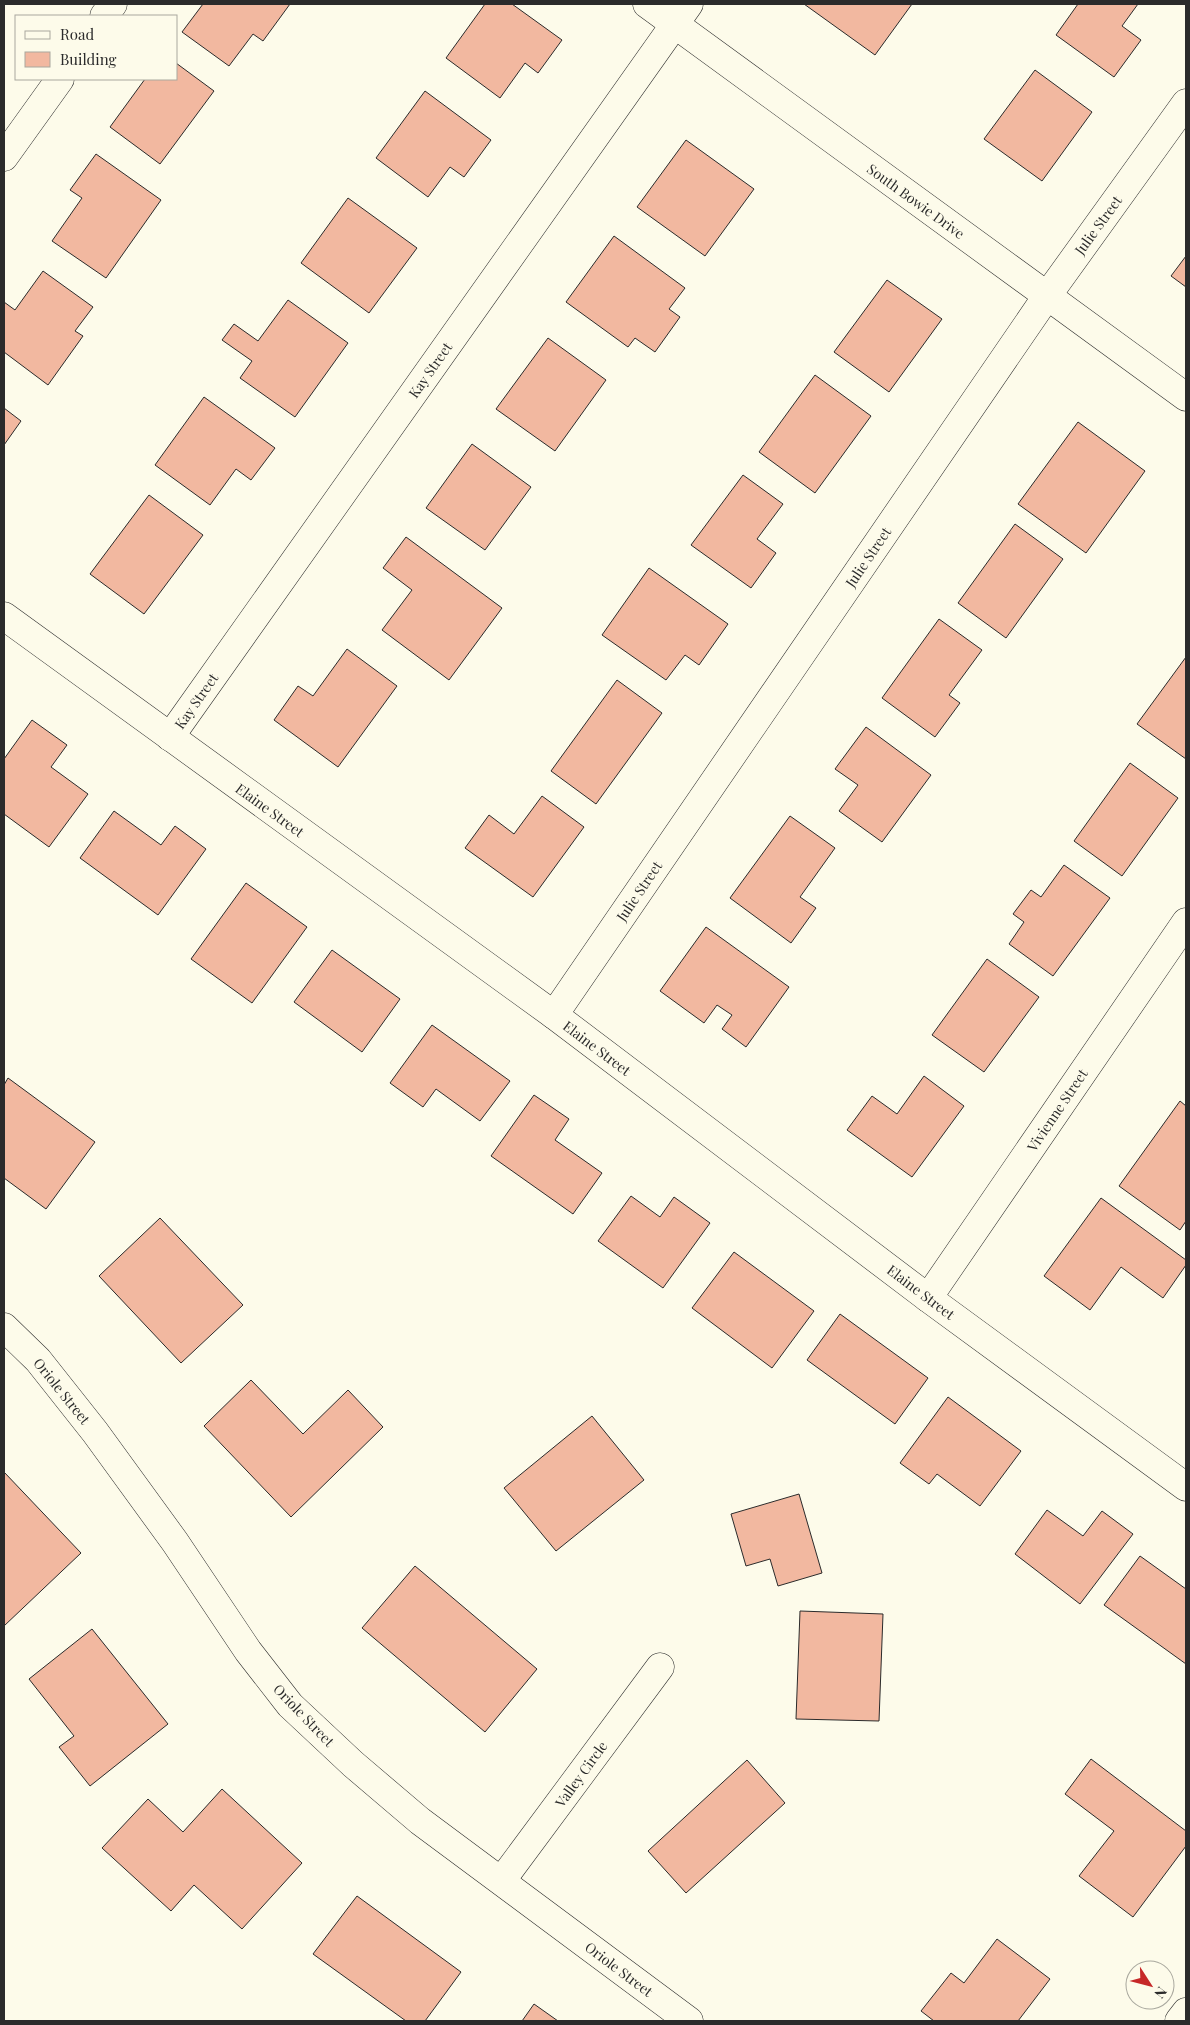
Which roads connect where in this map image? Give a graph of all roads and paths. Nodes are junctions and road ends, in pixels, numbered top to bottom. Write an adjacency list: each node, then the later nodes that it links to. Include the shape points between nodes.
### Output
1 (113, 4): 4 (street)
2 (647, 4): 3 (street, South Bowie Drive)
3 (682, 14): 8 (street, South Bowie Drive); 11 (street, Kay Street)
4 (105, 15)
5 (59, 80): 7 (street)
6 (1186, 103): 8 (street, Julie Street)
7 (4, 157)
8 (1047, 296): 9 (street, South Bowie Drive); 13 (street, Julie Street)
9 (1186, 398)
10 (6, 623): 11 (street, Elaine Street)
11 (170, 737): 13 (street, Elaine Street)
12 (1186, 922): 14 (street, Vivienne Street)
13 (554, 1015): 14 (street, Elaine Street)
14 (928, 1298): 16 (street, Elaine Street)
15 (4, 1327): 18 (street, Oriole Street, via 38,1360 95,1432 175,1542 248,1651 290,1704 420,1821)
16 (1186, 1487)
17 (660, 1667): 18 (street, Valley Circle)
18 (502, 1880): 20 (street, Oriole Street)
19 (1186, 2012): 21 (street)
20 (689, 2021)
21 (1179, 2021)

